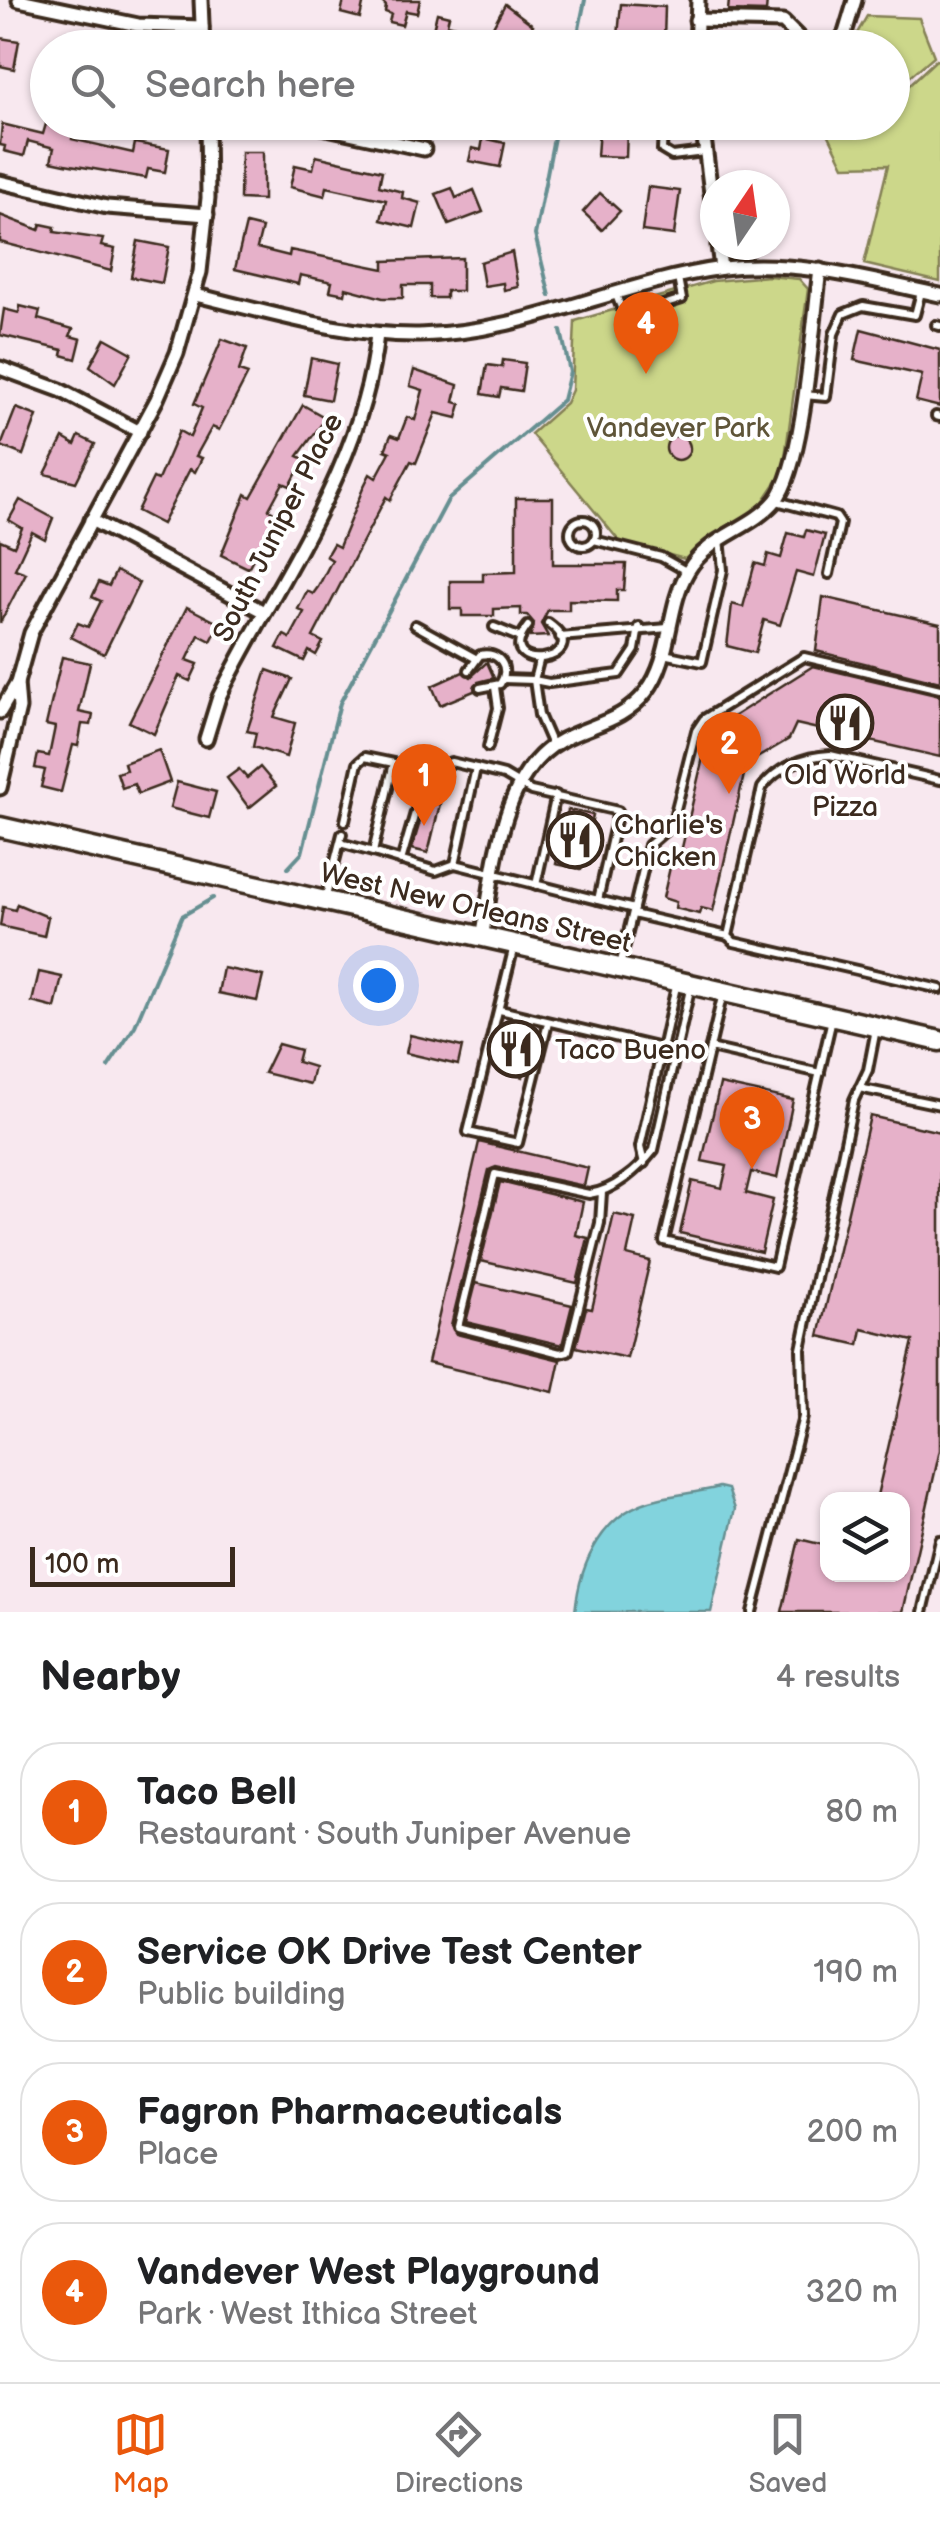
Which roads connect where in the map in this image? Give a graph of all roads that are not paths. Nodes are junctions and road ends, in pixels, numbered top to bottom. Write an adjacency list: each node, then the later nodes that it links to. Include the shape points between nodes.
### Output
1 (19, 0): 6 (street, via 138,25)
2 (201, 0): 6 (street)
3 (698, 0): 5 (street)
4 (855, 0): 10 (street)
5 (696, 20): 8 (street); 9 (street, via 783,22)
6 (202, 27): 7 (street)
7 (202, 30)
8 (696, 30)
9 (791, 30)
10 (847, 30)
11 (207, 140): 19 (street)
12 (379, 140): 15 (street)
13 (659, 140): 16 (lane, via 672,156)
14 (704, 140): 16 (street)
15 (424, 150)
16 (705, 152): 17 (street)
17 (707, 170)
18 (0, 182): 19 (street, via 107,206)
19 (207, 214): 26 (street)
20 (720, 260): 21 (street)
21 (721, 268): 22 (street); 23 (street)
22 (820, 270): 24 (street); 30 (street)
23 (678, 278): 25 (street); 25 (lane, via 682,300 625,317)
24 (921, 291): 27 (street); 30 (lane, via 915,315 863,306 842,314 826,397)
25 (616, 294): 28 (street, via 525,323)
26 (196, 296): 28 (street); 31 (street, via 178,353)
27 (940, 296)
28 (377, 334): 38 (street, South Juniper Place, via 352,442)
29 (0, 368): 31 (street)
30 (802, 395): 32 (street, via 790,471)
31 (140, 432): 33 (street)
32 (776, 500): 34 (street); 37 (lane, via 836,517)
33 (91, 520): 38 (street); 53 (street, via 31,633)
34 (719, 537): 36 (street); 47 (lane, via 723,570 702,662)
35 (594, 540): 35 (lane, via 590,522 571,527 578,546); 36 (lane, via 661,557)
36 (688, 572): 44 (street)
37 (829, 574)
38 (264, 612): 58 (street, South Juniper Place, via 219,697)
39 (548, 623): 46 (lane)
40 (415, 626): 48 (lane)
41 (528, 626): 45 (lane)
42 (494, 627): 45 (lane)
43 (639, 627): 44 (lane); 46 (lane); 52 (lane, via 635,650 619,674)
44 (670, 628): 47 (street)
45 (521, 638): 49 (lane, via 523,651)
46 (560, 638): 49 (lane, via 556,654)
47 (664, 654): 59 (street, via 655,679 631,708)
48 (475, 658): 50 (lane); 51 (lane, via 498,657)
49 (539, 661): 52 (lane)
50 (469, 670)
51 (503, 679): 52 (lane); 55 (lane)
52 (534, 680): 59 (lane)
53 (17, 683): 57 (street); 64 (street, via 19,708)
54 (480, 688): 55 (lane)
55 (495, 688): 60 (lane, via 497,715)
56 (940, 689): 75 (lane, via 804,658 704,719 672,826 650,845)
57 (0, 712)
58 (206, 739)
59 (552, 745): 63 (street)
60 (488, 748)
61 (476, 768): 63 (lane); 69 (lane, via 451,762 426,775); 70 (lane)
62 (940, 780): 76 (lane, via 830,756 813,756 772,774 762,788)
63 (518, 785): 65 (lane); 71 (street)
64 (0, 788)
65 (556, 795): 72 (lane); 73 (lane, via 618,810)
66 (345, 821): 68 (lane, via 358,763 365,757 394,763)
67 (0, 827): 74 (main road, West New Orleans Street)
68 (373, 852): 69 (lane); 74 (lane, via 341,839)
69 (401, 861): 70 (lane, via 436,870)
70 (456, 864): 71 (lane)
71 (495, 874): 72 (lane); 77 (street)
72 (536, 884): 73 (lane)
73 (598, 900): 75 (lane)
74 (324, 901): 77 (main road, West New Orleans Street)
75 (633, 911): 76 (lane); 79 (lane)
76 (728, 936): 81 (lane)
77 (482, 938): 78 (main road, West New Orleans Street)
78 (514, 944): 79 (main road, West New Orleans Street); 83 (lane)
79 (619, 968): 80 (main road, West New Orleans Street)
80 (685, 983): 82 (main road, West New Orleans Street); 88 (lane); 90 (lane)
81 (940, 988)
82 (724, 992): 84 (main road, West New Orleans Street); 89 (lane)
83 (500, 1010): 85 (lane); 85 (lane, via 468,1132 518,1144)
84 (832, 1016): 86 (main road, West New Orleans Street); 91 (lane)
85 (548, 1023): 88 (lane)
86 (877, 1027): 87 (main road, West New Orleans Street); 92 (lane)
87 (940, 1041)
88 (662, 1048): 90 (lane); 94 (lane, via 640,1147)
89 (710, 1048): 91 (lane); 91 (lane, via 664,1241 775,1267)
90 (678, 1052): 94 (lane, via 654,1150)
91 (820, 1073)
92 (860, 1088): 93 (lane); 97 (lane, via 801,1350 804,1417)
93 (940, 1105)
94 (644, 1163): 95 (lane)
95 (602, 1192): 95 (lane, via 495,1174 458,1326 568,1351)
96 (940, 1540): 98 (lane)
97 (752, 1612)
98 (923, 1612)

